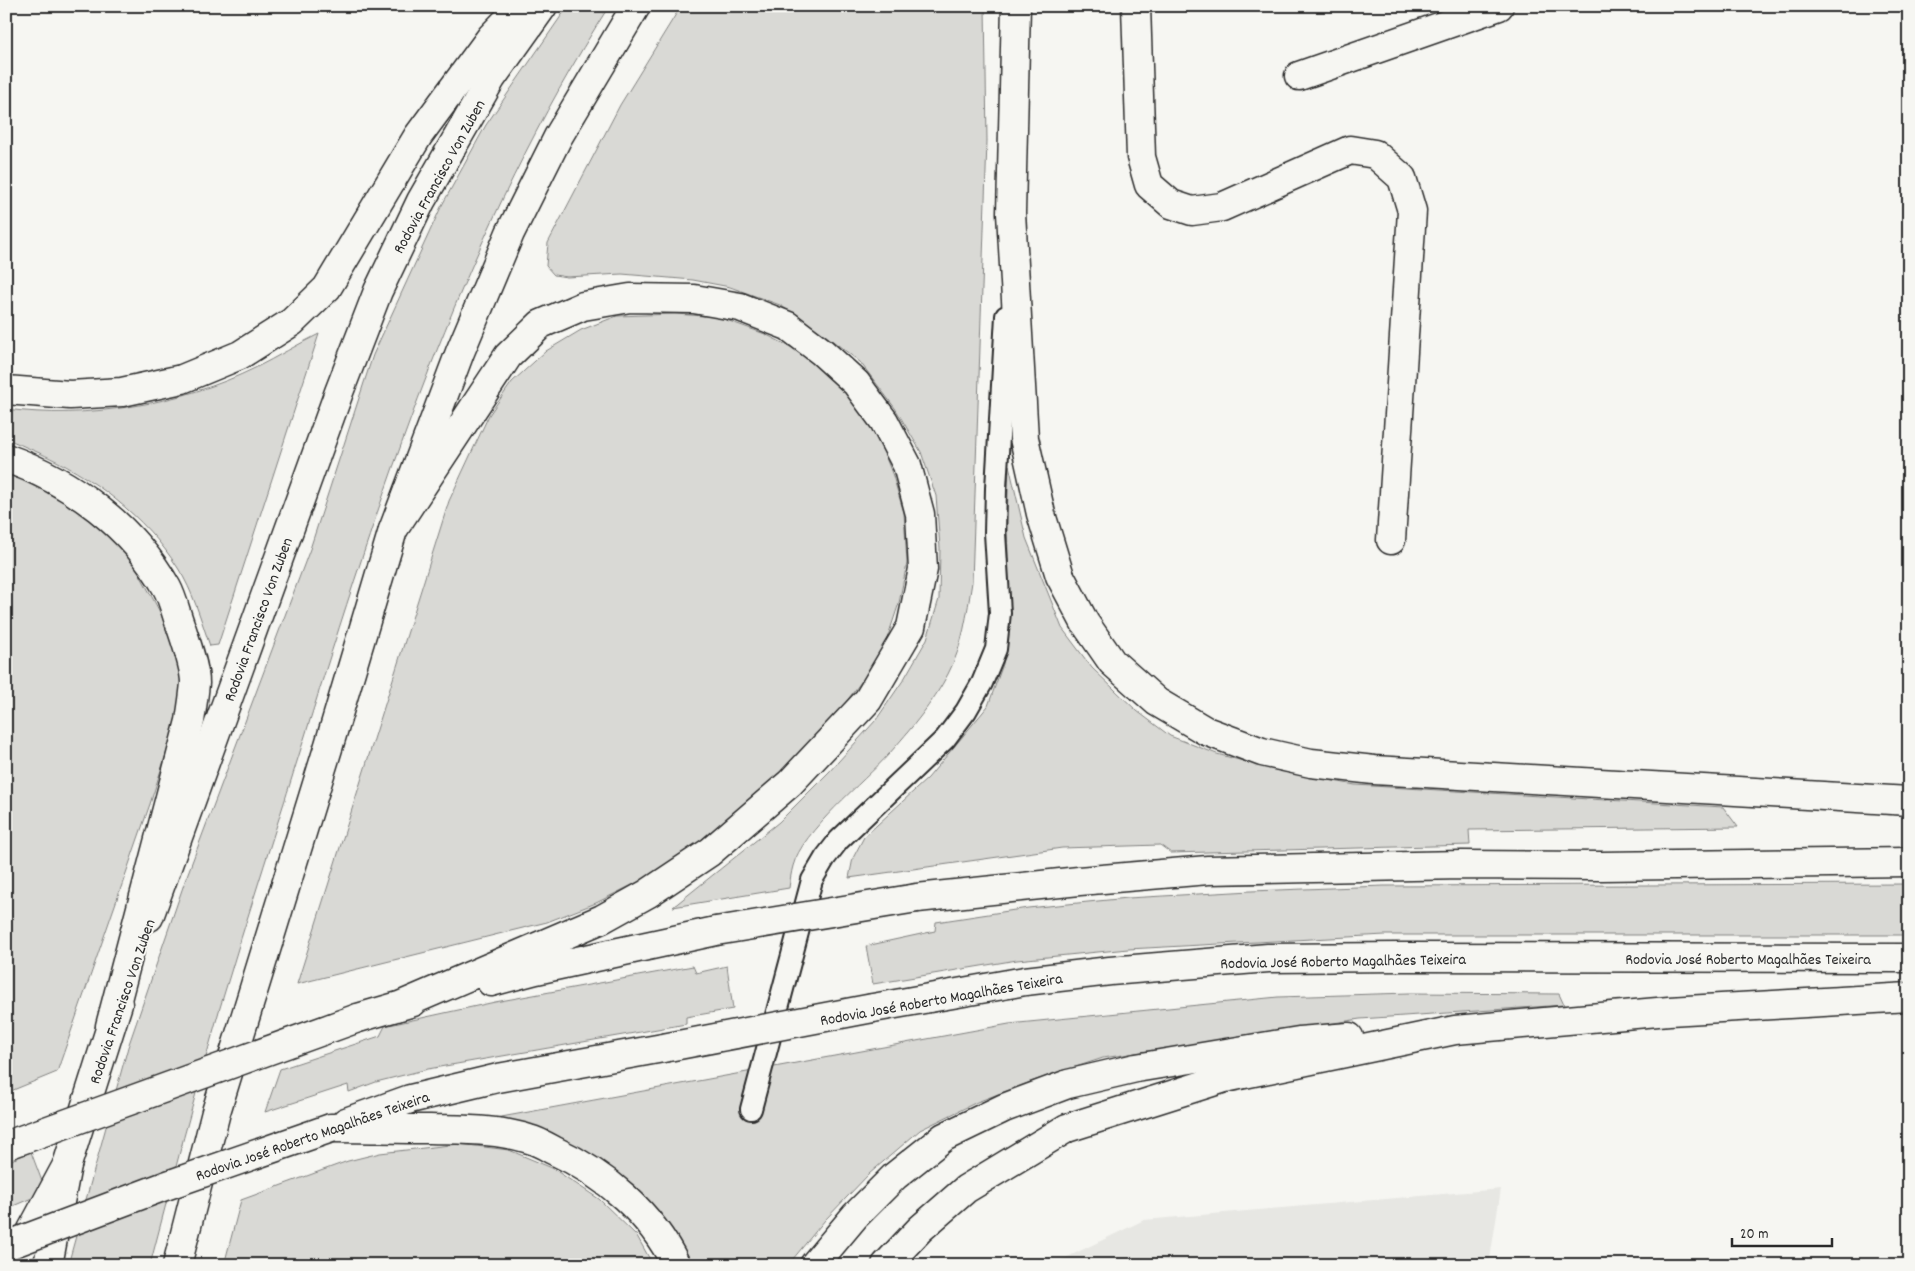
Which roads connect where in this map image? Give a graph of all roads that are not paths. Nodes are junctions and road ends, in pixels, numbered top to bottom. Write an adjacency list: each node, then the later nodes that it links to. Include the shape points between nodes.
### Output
1 (521, 6): 9 (main road, via 491,38 418,136 327,288 292,322 240,355 182,379 122,392 70,395)
2 (543, 6): 18 (main road, Rodovia Francisco Von Zuben, via 491,79 421,201 378,292)
3 (636, 6): 11 (main road, via 558,137 510,233 460,352)
4 (1016, 6): 8 (main road)
5 (1136, 6): 12 (main road, via 1141,157 1149,185 1171,204 1192,211 1222,207 1350,150 1375,154 1402,178 1412,211)
6 (1500, 6): 7 (main road)
7 (1299, 76)
8 (1011, 213): 13 (main road, via 1024,438 1041,514 1060,576 1085,623 1112,662 1157,702 1206,731 1262,752 1311,762 1374,770); 20 (lane, via 996,488 1000,613 996,649 982,683 945,739 839,840 812,880)
9 (6, 390)
10 (6, 458): 18 (main road, via 33,468 108,515 144,554 167,589 195,681 190,721)
11 (393, 530): 17 (main road, via 508,356 541,324 583,306 630,298 694,299 740,307 788,326 856,383 884,421 906,465 920,514 923,569 911,627 868,700 790,783 710,852 602,919); 27 (main road, via 216,1112)
12 (1391, 540)
13 (1909, 801)
14 (1909, 862): 17 (main road, bridge, via 1208,870 1078,881 917,898 716,931 536,970)
15 (1909, 958): 21 (main road, Rodovia José Roberto Magalhães Teixeira, bridge, via 1268,958 1110,971 1025,981 498,1078 410,1099)
16 (1909, 997): 19 (main road, via 1669,1011)
17 (397, 1007): 22 (main road, bridge, via 358,1018)
18 (110, 1026): 23 (main road, Rodovia Francisco Von Zuben)
19 (1455, 1030): 29 (main road, via 1299,1041 1136,1068 1059,1088 1004,1108 944,1137 895,1176 855,1216); 30 (main road, via 1225,1078 1067,1128 966,1189 920,1229)
20 (751, 1109)
21 (331, 1128): 24 (main road, Rodovia José Roberto Magalhães Teixeira, bridge); 28 (main road, via 494,1132 530,1139 572,1158 612,1185 642,1213)
22 (7, 1144)
23 (67, 1165): 25 (main road); 26 (main road, Rodovia Francisco Von Zuben)
24 (6, 1246)
25 (13, 1265)
26 (48, 1265)
27 (177, 1265)
28 (676, 1265)
29 (814, 1265)
30 (886, 1265)

